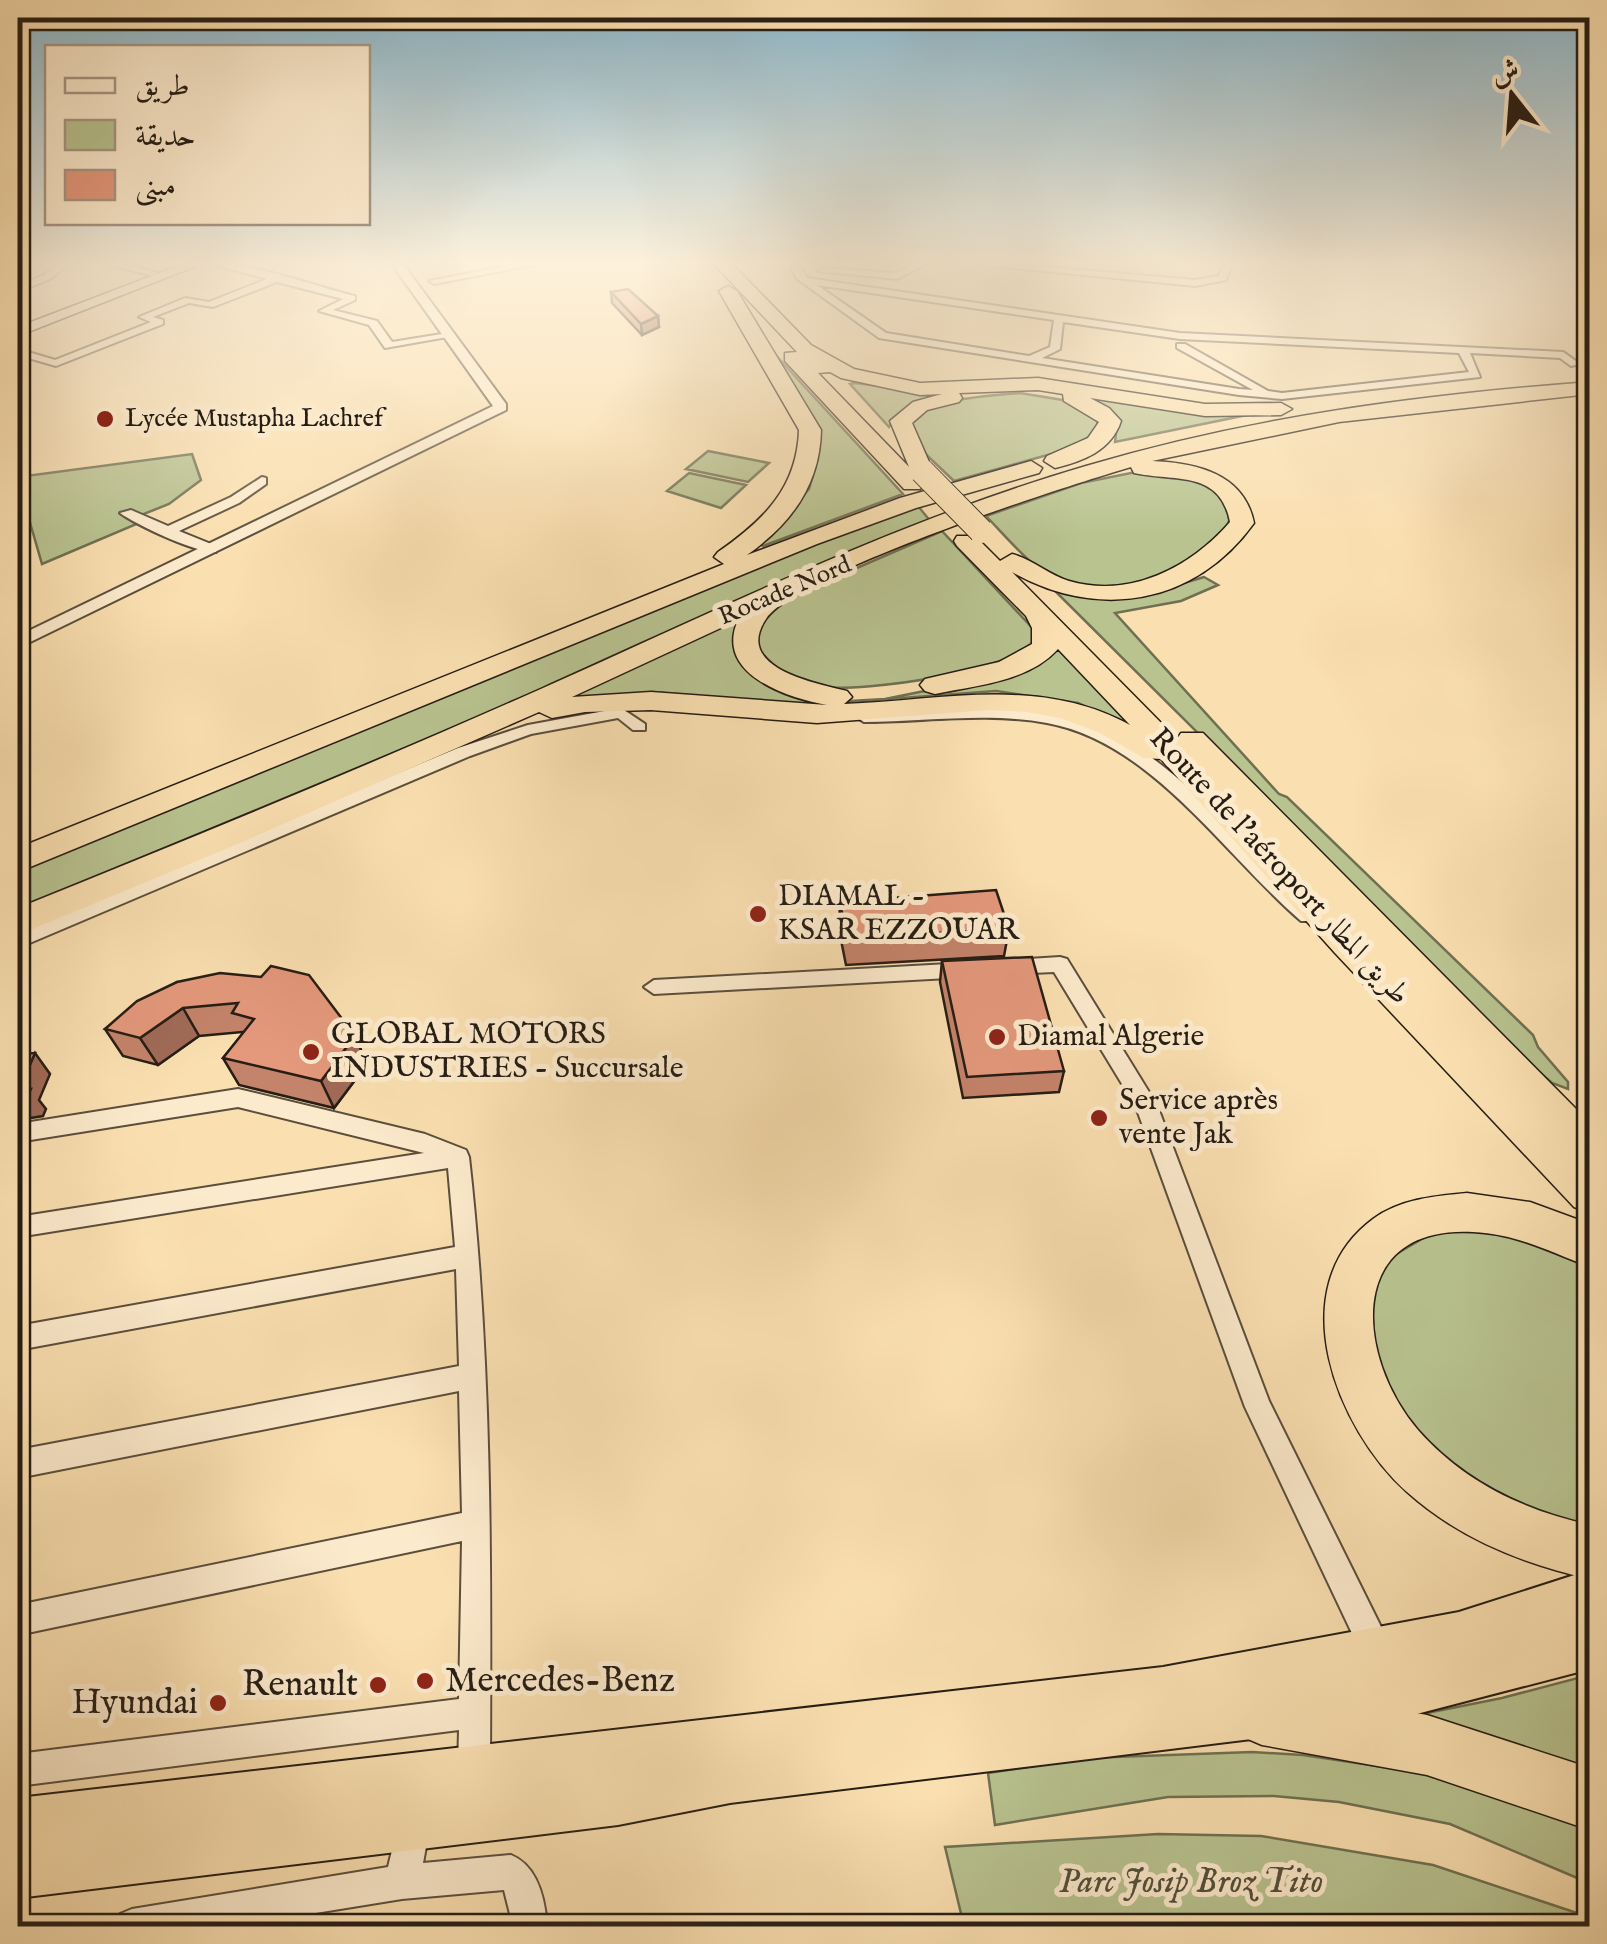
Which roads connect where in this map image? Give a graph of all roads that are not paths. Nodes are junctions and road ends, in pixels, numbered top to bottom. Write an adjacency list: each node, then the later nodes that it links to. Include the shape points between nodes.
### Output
1 (27, 355): 2 (street, via 56,363)
2 (77, 355)
3 (462, 355): 27 (street, via 500,406)
4 (766, 355): 30 (highway, via 810,430 803,482 756,538)
5 (799, 355): 22 (highway)
6 (810, 355): 22 (highway)
7 (815, 355): 19 (highway, via 848,374 920,388 1038,384 1205,410)
8 (1001, 355): 14 (street)
9 (1046, 355): 14 (street)
10 (1181, 355): 16 (street)
11 (1204, 355): 18 (street)
12 (1465, 355): 18 (street, via 1476,375)
13 (1544, 355): 15 (street, via 1566,356)
14 (1028, 359): 16 (street)
15 (1582, 371): 19 (highway, Rocade Nord)
16 (1181, 382): 18 (street)
17 (1590, 388): 21 (highway, Rocade Nord, via 1339,416)
18 (1272, 396)
19 (1304, 409): 20 (highway, Rocade Nord)
20 (1053, 462): 22 (highway, via 1098,444 1110,422 1062,394 994,391 920,406 901,420); 30 (highway, Rocade Nord, via 908,503)
21 (1094, 470): 28 (highway, via 1155,468 1204,477 1233,494 1242,523 1204,563 1136,591 1066,589); 29 (highway, Rocade Nord)
22 (917, 477): 26 (highway)
23 (262, 481): 25 (street)
24 (126, 512): 25 (street)
25 (166, 532): 27 (street)
26 (974, 536): 28 (highway, Route de l'aéroport طريق المطار); 31 (highway, Route de l'aéroport طريق المطار)
27 (211, 549): 32 (street)
28 (1012, 562): 43 (highway, Route de l'aéroport طريق المطار)
29 (776, 594): 31 (highway, via 749,624 749,654 777,680 832,697 892,694 1018,666 1046,646); 35 (highway, Rocade Nord)
30 (634, 609): 37 (highway, Rocade Nord)
31 (1036, 610): 36 (highway, Route de l'aéroport طريق المطار)
32 (18, 644)
33 (818, 714): 35 (highway, via 606,701 534,713); 36 (highway, via 993,700 1070,710 1153,750); 40 (street, via 1016,715 1107,736 1154,770 1270,886)
34 (640, 728): 39 (street, via 621,713 528,730)
35 (461, 736): 38 (highway, Rocade Nord)
36 (1228, 815): 40 (highway, Route de l'aéroport طريق المطار)
37 (18, 861)
38 (18, 922)
39 (18, 941)
40 (1348, 944): 45 (highway, Route de l'aéroport طريق المطار)
41 (654, 987): 57 (street, via 1060,964 1146,1105 1258,1407)
42 (18, 1133): 44 (street, via 238,1098)
43 (1590, 1151)
44 (458, 1157): 46 (street); 48 (street)
45 (1590, 1194)
46 (18, 1227)
47 (1590, 1247): 53 (highway, via 1505,1214 1442,1212 1400,1226 1370,1247 1351,1282 1346,1322 1356,1376 1382,1424 1420,1469 1470,1509 1528,1537)
48 (468, 1256): 49 (street); 50 (street)
49 (18, 1338)
50 (473, 1376): 51 (street); 52 (street)
51 (18, 1464)
52 (477, 1524): 55 (street); 58 (street)
53 (1590, 1552)
54 (1590, 1594): 57 (highway, via 1459,1637)
55 (18, 1620)
56 (1590, 1644): 59 (highway, via 1382,1698)
57 (1378, 1655): 61 (highway, via 1066,1705)
58 (472, 1713): 60 (street); 61 (street)
59 (1262, 1715): 62 (highway, via 1427,1744); 63 (highway, via 730,1777)
60 (18, 1770)
61 (474, 1773): 64 (highway)
62 (1590, 1798)
63 (414, 1824): 65 (highway); 66 (street)
64 (18, 1825)
65 (18, 1872)
66 (402, 1882): 67 (street); 69 (street, via 511,1872 520,1881)
67 (241, 1917): 68 (street)
68 (132, 1926)
69 (530, 1926)

